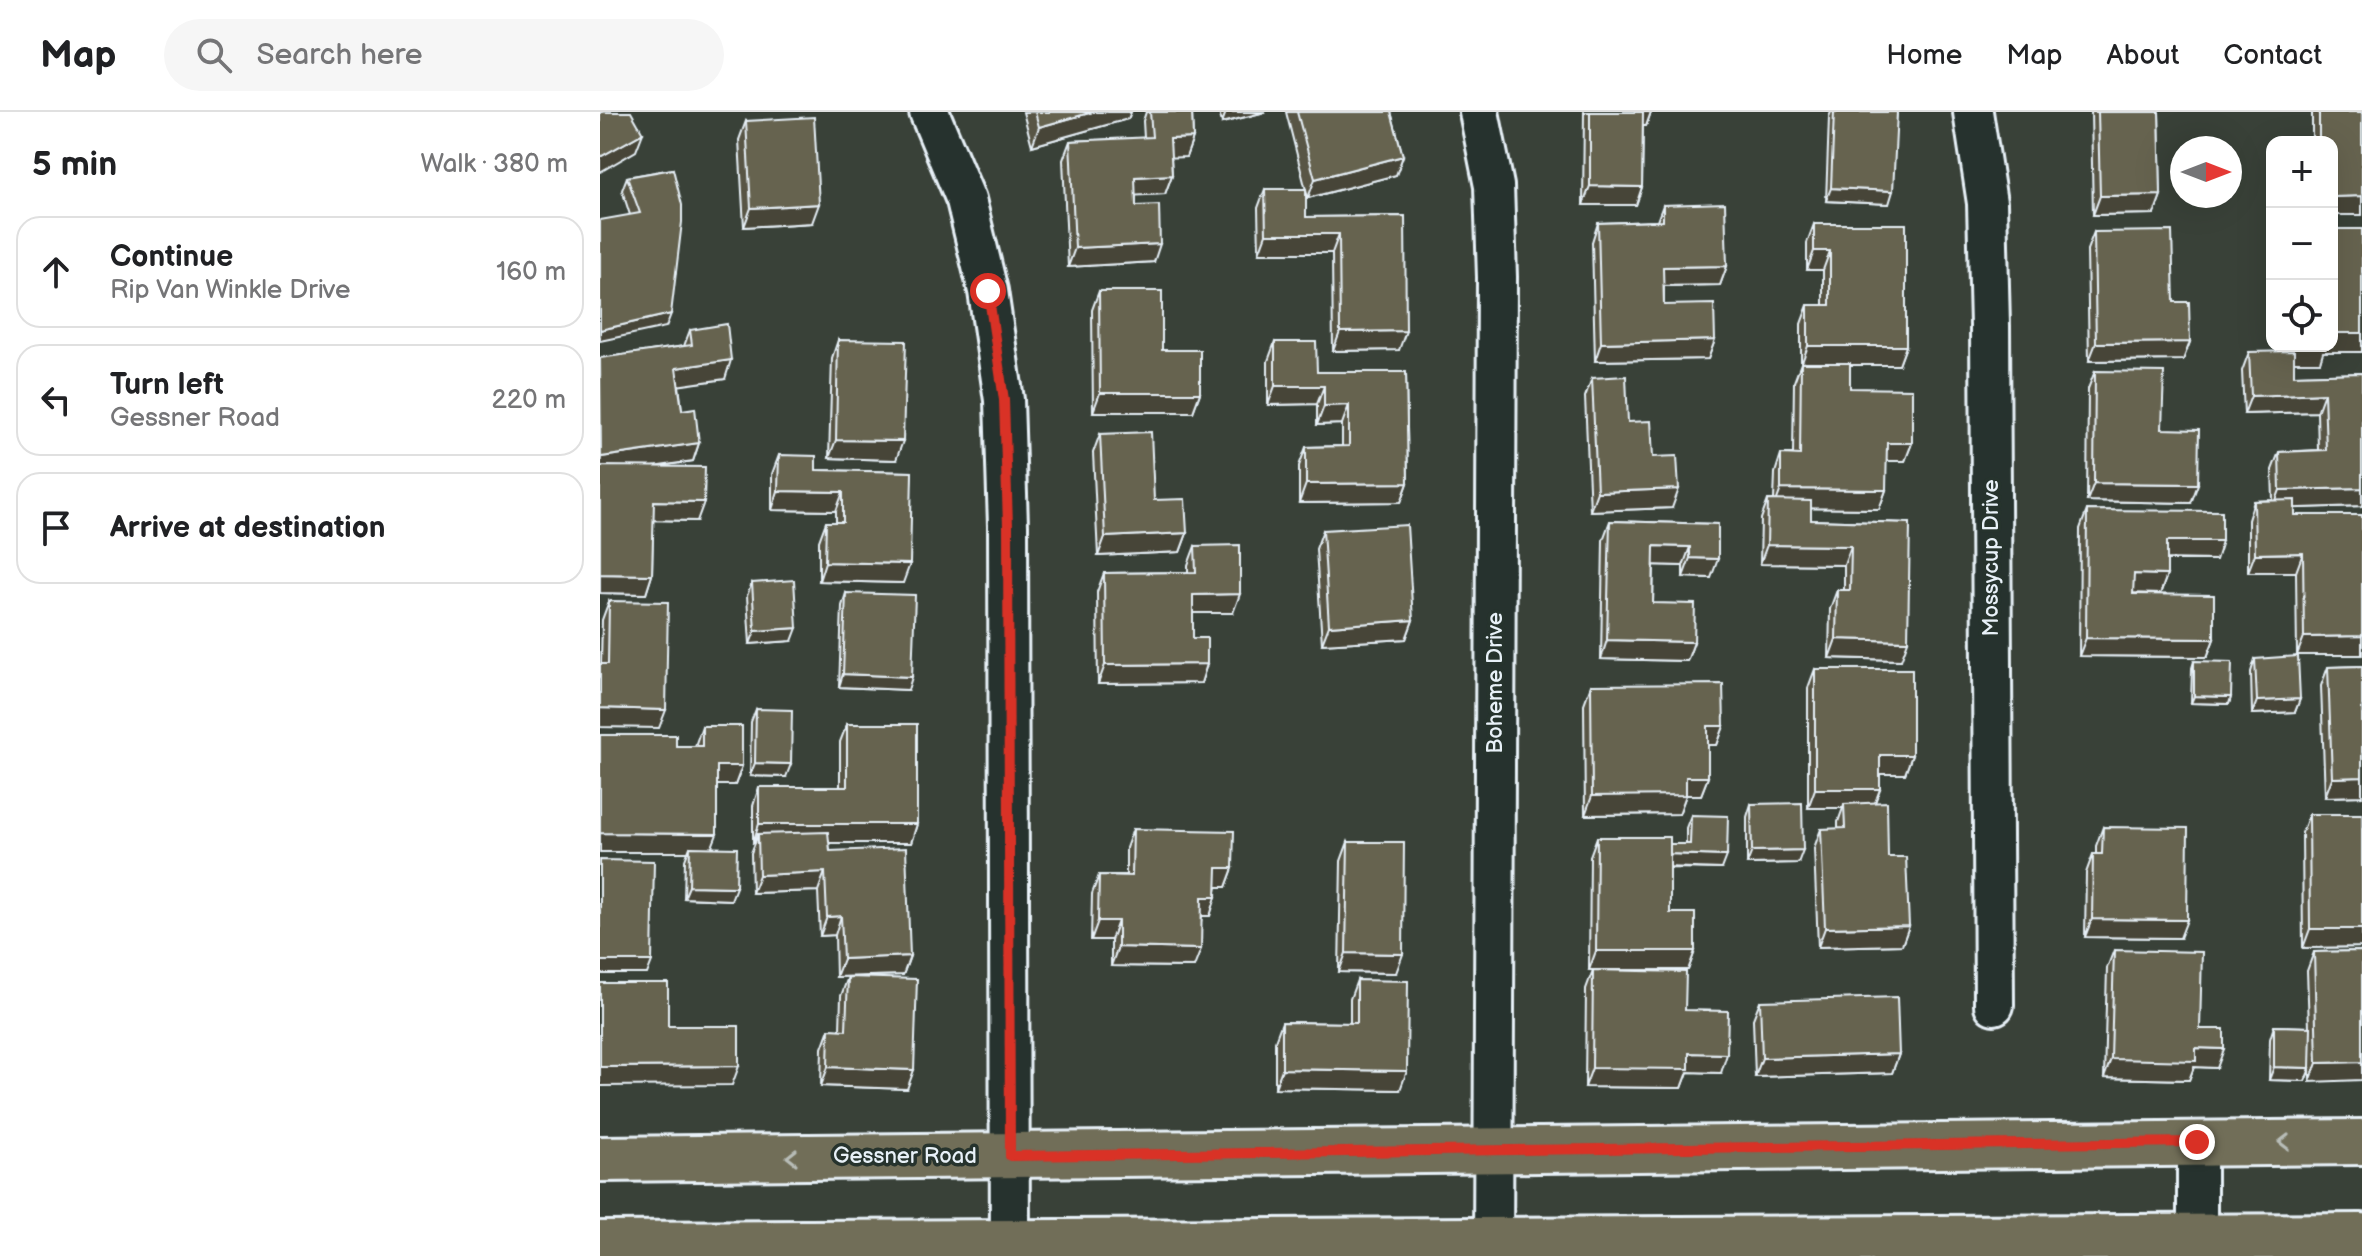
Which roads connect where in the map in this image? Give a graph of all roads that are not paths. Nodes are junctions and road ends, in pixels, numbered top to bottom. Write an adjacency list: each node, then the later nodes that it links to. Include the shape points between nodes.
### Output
1 (929, 112): 8 (street, via 966,200 988,291 1004,400)
2 (1479, 112): 7 (street, Boheme Drive, via 1494,186 1497,277)
3 (1973, 112): 4 (street, Mossycup Drive, via 1987,203 1990,326)
4 (1994, 1005)
5 (2197, 1142): 6 (main road, Gessner Road, one-way to 5); 7 (main road, Gessner Road); 12 (street)
6 (2362, 1142)
7 (1492, 1152): 8 (main road, Gessner Road); 14 (street, Boheme Drive)
8 (1010, 1156): 9 (main road, Gessner Road, one-way to 9); 13 (street)
9 (600, 1159)
10 (2362, 1236): 12 (main road)
11 (600, 1244): 13 (main road)
12 (2197, 1247): 14 (main road)
13 (1010, 1248): 14 (main road)
14 (1492, 1249)

